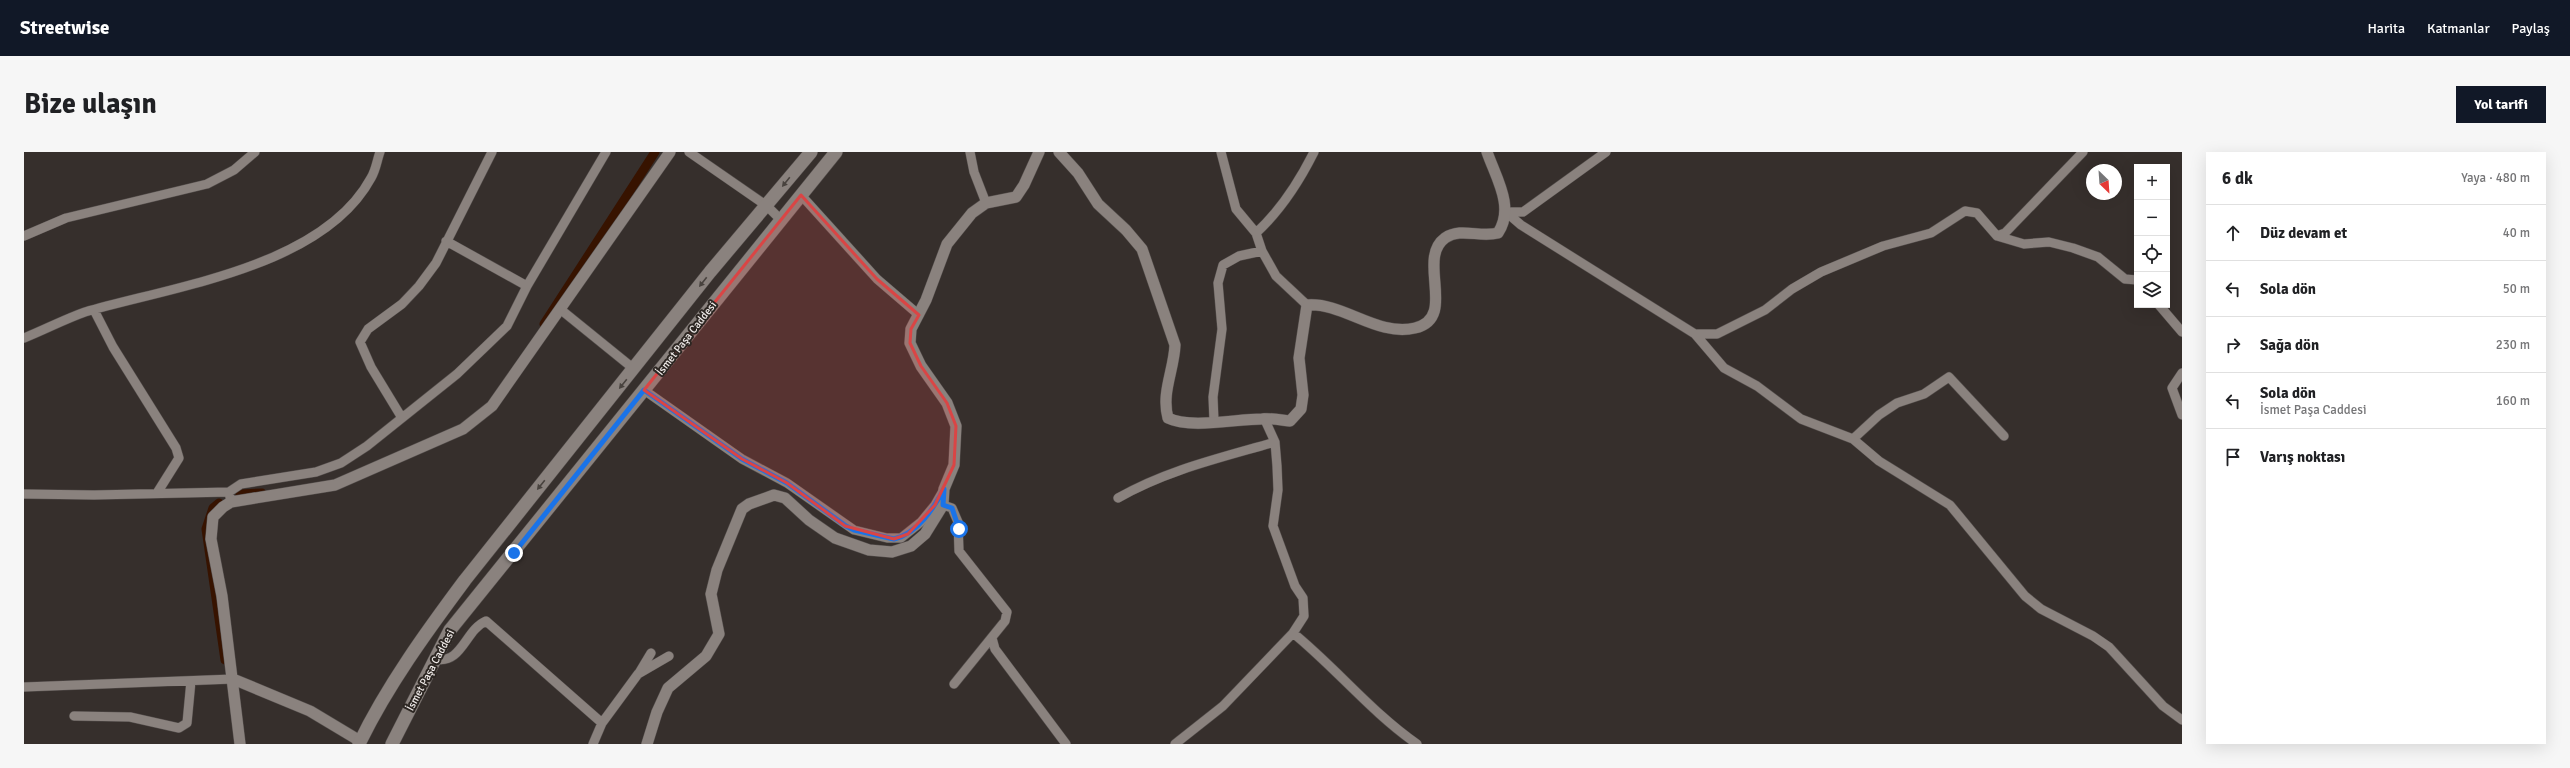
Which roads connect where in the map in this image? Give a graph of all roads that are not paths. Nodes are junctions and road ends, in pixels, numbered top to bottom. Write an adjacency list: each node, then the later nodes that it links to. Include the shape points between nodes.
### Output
1 (255, 152): 23 (street, via 234,170 207,184 66,218)
2 (380, 152): 32 (street, via 372,178 351,206 310,240 247,268)
3 (492, 152): 25 (street)
4 (606, 152): 28 (street)
5 (670, 152): 31 (street)
6 (689, 152): 19 (street)
7 (811, 152): 19 (main road, one-way to 19)
8 (836, 152): 17 (main road, İsmet Paşa Caddesi)
9 (970, 152): 18 (street, via 974,172)
10 (1039, 152): 18 (street, via 1016,196)
11 (1059, 152): 43 (street, via 1078,173 1098,204 1142,249 1175,345 1175,358 1164,404 1168,418 1177,422)
12 (1221, 152): 22 (street, via 1236,209)
13 (1314, 152): 22 (street, via 1300,180 1269,221)
14 (1488, 152): 20 (street)
15 (1606, 152): 20 (street, via 1523,212)
16 (2083, 152): 24 (street, via 2014,226)
17 (801, 195): 21 (main road, İsmet Paşa Caddesi); 33 (street, via 877,279)
18 (986, 203): 33 (street, via 972,213 947,244)
19 (767, 206): 21 (street); 37 (main road, one-way to 37, via 710,272)
20 (1506, 212): 29 (street, via 1498,233 1488,236 1456,232 1444,239 1436,251 1433,271 1436,304 1431,318 1416,328 1380,326 1332,306); 35 (street, via 1521,225 1570,257)
21 (780, 220): 39 (main road, İsmet Paşa Caddesi)
22 (1256, 233): 26 (street)
23 (24, 236)
24 (1997, 236): 27 (street, via 2024,244 2049,242 2073,248 2098,257 2125,279); 35 (street, via 1977,213 1965,211 1931,233 1883,246 1821,272 1792,289 1765,310 1717,334)
25 (446, 241): 28 (street); 41 (street, via 436,263 419,286 402,304 368,329 360,342 371,367)
26 (1262, 251): 29 (street, via 1276,276); 43 (street, via 1239,256 1223,265 1218,283 1222,329 1213,397)
27 (2134, 280)
28 (527, 286): 41 (street, via 507,326 457,374)
29 (1306, 305): 42 (street, via 1299,358 1303,395 1301,409 1290,421)
30 (2162, 308): 34 (street)
31 (560, 309): 37 (street); 50 (street, via 492,406 463,429 335,485)
32 (94, 310): 36 (street); 48 (street, via 113,347 176,448 179,458)
33 (919, 315): 47 (street, via 911,329 910,342 921,366 947,403 956,426 954,465)
34 (2182, 332)
35 (1695, 334): 45 (street, via 1724,368 1757,386 1801,419)
36 (24, 338)
37 (634, 369): 67 (main road, one-way to 67, via 438,616)
38 (2182, 373): 40 (street, via 2172,388)
39 (644, 390): 47 (street, via 742,459 787,483 854,530 894,539 901,538 927,515); 57 (main road, İsmet Paşa Caddesi, via 450,630)
40 (2182, 415)
41 (402, 418): 50 (street, via 341,463 316,472 241,484)
42 (1264, 418): 43 (street); 46 (street)
43 (1214, 421)
44 (2004, 436): 45 (street, via 1949,377 1924,394 1898,403 1879,415)
45 (1853, 439): 64 (street, via 1879,461 1950,505 2025,596 2041,609 2109,647 2163,706)
46 (1275, 442): 51 (street, via 1189,465 1146,482); 53 (street, via 1278,490 1273,526 1303,598 1304,616)
47 (944, 489): 52 (street)
48 (158, 493): 49 (street); 50 (street)
49 (24, 494)
50 (230, 497): 59 (street, via 213,517 211,539 222,596)
51 (1118, 498)
52 (943, 505): 54 (street, via 952,508 958,522 959,550 1007,612 1005,621); 72 (street, via 925,534 911,546 892,552 869,550 835,538 784,498 774,495 742,509 717,570 711,594 719,634 706,656 668,688)
53 (1293, 633): 74 (street, via 1223,706); 75 (street, via 1351,685 1378,715)
54 (992, 638): 61 (street); 73 (street, via 996,649)
55 (651, 653): 58 (street)
56 (669, 656): 58 (street)
57 (435, 659): 65 (street, via 444,661 452,658 471,631 486,620); 66 (main road, İsmet Paşa Caddesi)
58 (638, 674): 65 (street)
59 (233, 679): 60 (street); 67 (street, via 310,711); 68 (street)
60 (191, 681): 62 (street); 63 (street, via 188,723 180,728 130,717)
61 (954, 684)
62 (24, 687)
63 (74, 716)
64 (2182, 719)
65 (602, 723): 71 (street)
66 (401, 726): 69 (main road, İsmet Paşa Caddesi); 70 (main road)
67 (361, 743)
68 (240, 744)
69 (392, 744)
70 (405, 744)
71 (593, 744)
72 (647, 744)
73 (1066, 744)
74 (1175, 744)
75 (1416, 744)

